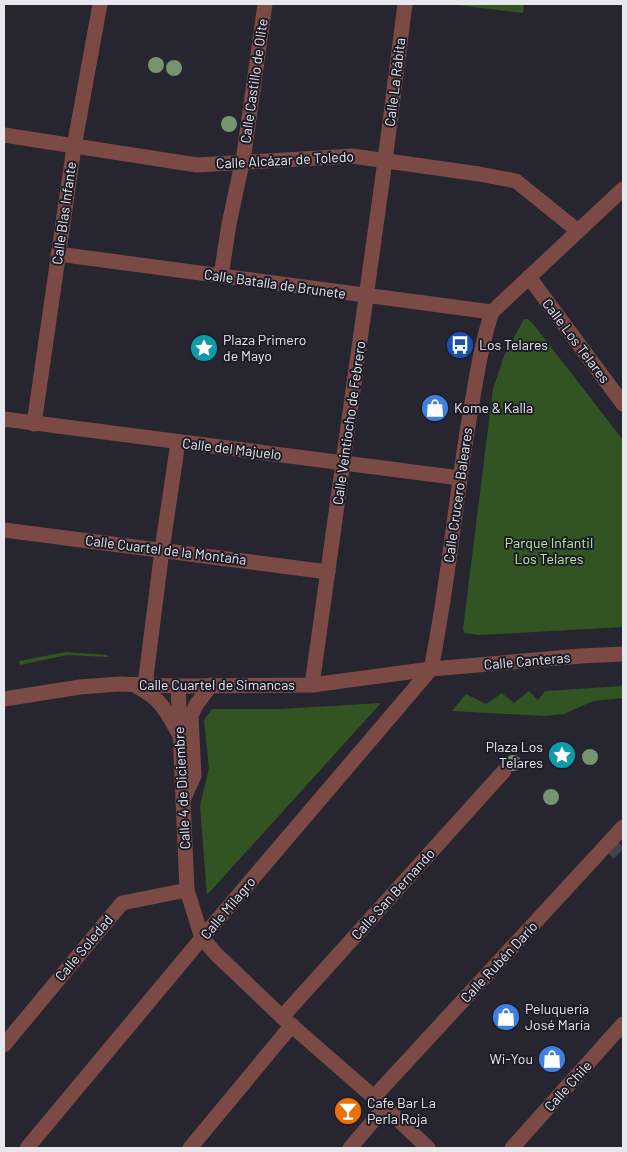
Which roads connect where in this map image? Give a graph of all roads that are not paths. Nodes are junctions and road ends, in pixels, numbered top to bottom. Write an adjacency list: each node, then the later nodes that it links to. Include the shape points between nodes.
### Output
1 (100, 4): 5 (street, Calle Blas Infante)
2 (265, 4): 7 (street, Calle Castillo de Olite)
3 (405, 4): 6 (street, Calle La Rábita)
4 (4, 135): 5 (street, Calle Alcázar de Toledo)
5 (74, 147): 7 (street, Calle Alcázar de Toledo, via 197,165); 10 (street, Calle Blas Infante)
6 (385, 161): 7 (street, Calle Alcázar de Toledo, via 352,156); 9 (street, Calle Alcázar de Toledo, via 516,181); 13 (street, Calle Veintiocho de Febrero)
7 (243, 162): 11 (street, Calle Castillo de Olite)
8 (623, 188): 9 (street, Calle Crucero Baleares)
9 (578, 231): 12 (street, Calle Crucero Baleares)
10 (58, 254): 11 (street, Calle Batalla de Brunete); 17 (street, Calle Blas Infante)
11 (221, 276): 13 (street, Calle Batalla de Brunete)
12 (528, 277): 14 (street, Calle Crucero Baleares); 15 (street, Calle Los Telares)
13 (366, 296): 14 (street, Calle Batalla de Brunete); 19 (street, Calle Veintiocho de Febrero)
14 (492, 312): 20 (street, Calle Crucero Baleares, via 483,339)
15 (623, 404)
16 (4, 419): 17 (street, Calle del Majuelo)
17 (34, 424): 18 (street, Calle del Majuelo)
18 (178, 442): 19 (street, Calle del Majuelo); 22 (street)
19 (343, 463): 20 (street, Calle del Majuelo); 23 (street, Calle Veintiocho de Febrero)
20 (460, 478): 25 (street, Calle Crucero Baleares)
21 (5, 530): 22 (street, Calle Cuartel de la Montaña)
22 (162, 550): 23 (street, Calle Cuartel de la Montaña); 27 (street)
23 (328, 572): 26 (street, Calle Veintiocho de Febrero)
24 (623, 654): 25 (street, Calle Canteras)
25 (431, 669): 26 (street, Calle Cuartel de Simancas); 36 (street, Calle Milagro)
26 (312, 684): 28 (street, Calle Cuartel de Simancas)
27 (138, 685): 29 (street, Calle Cuartel de Simancas); 30 (street, Calle Cuartel de Simancas, via 80,687); 31 (street, via 162,704)
28 (212, 685): 29 (street, Calle Cuartel de Simancas); 33 (street, via 191,716 194,776)
29 (178, 686): 31 (street, Calle 4 de Diciembre)
30 (4, 699)
31 (180, 736): 33 (street, Calle 4 de Diciembre)
32 (504, 771): 37 (street, Calle San Bernando)
33 (183, 801): 35 (street, Calle 4 de Diciembre)
34 (623, 827): 40 (street, Calle Rubén Darío)
35 (187, 890): 36 (street, Calle 4 de Diciembre); 39 (street, Calle Soledad, via 122,903)
36 (202, 938): 37 (street); 41 (street, Calle Milagro)
37 (287, 1021): 40 (street); 42 (street, Calle San Bernando)
38 (623, 1024): 45 (street, Calle Chile)
39 (4, 1044)
40 (380, 1102): 43 (street, Calle Rubén Darío); 44 (street)
41 (27, 1148)
42 (190, 1148)
43 (350, 1148)
44 (428, 1148)
45 (512, 1148)

